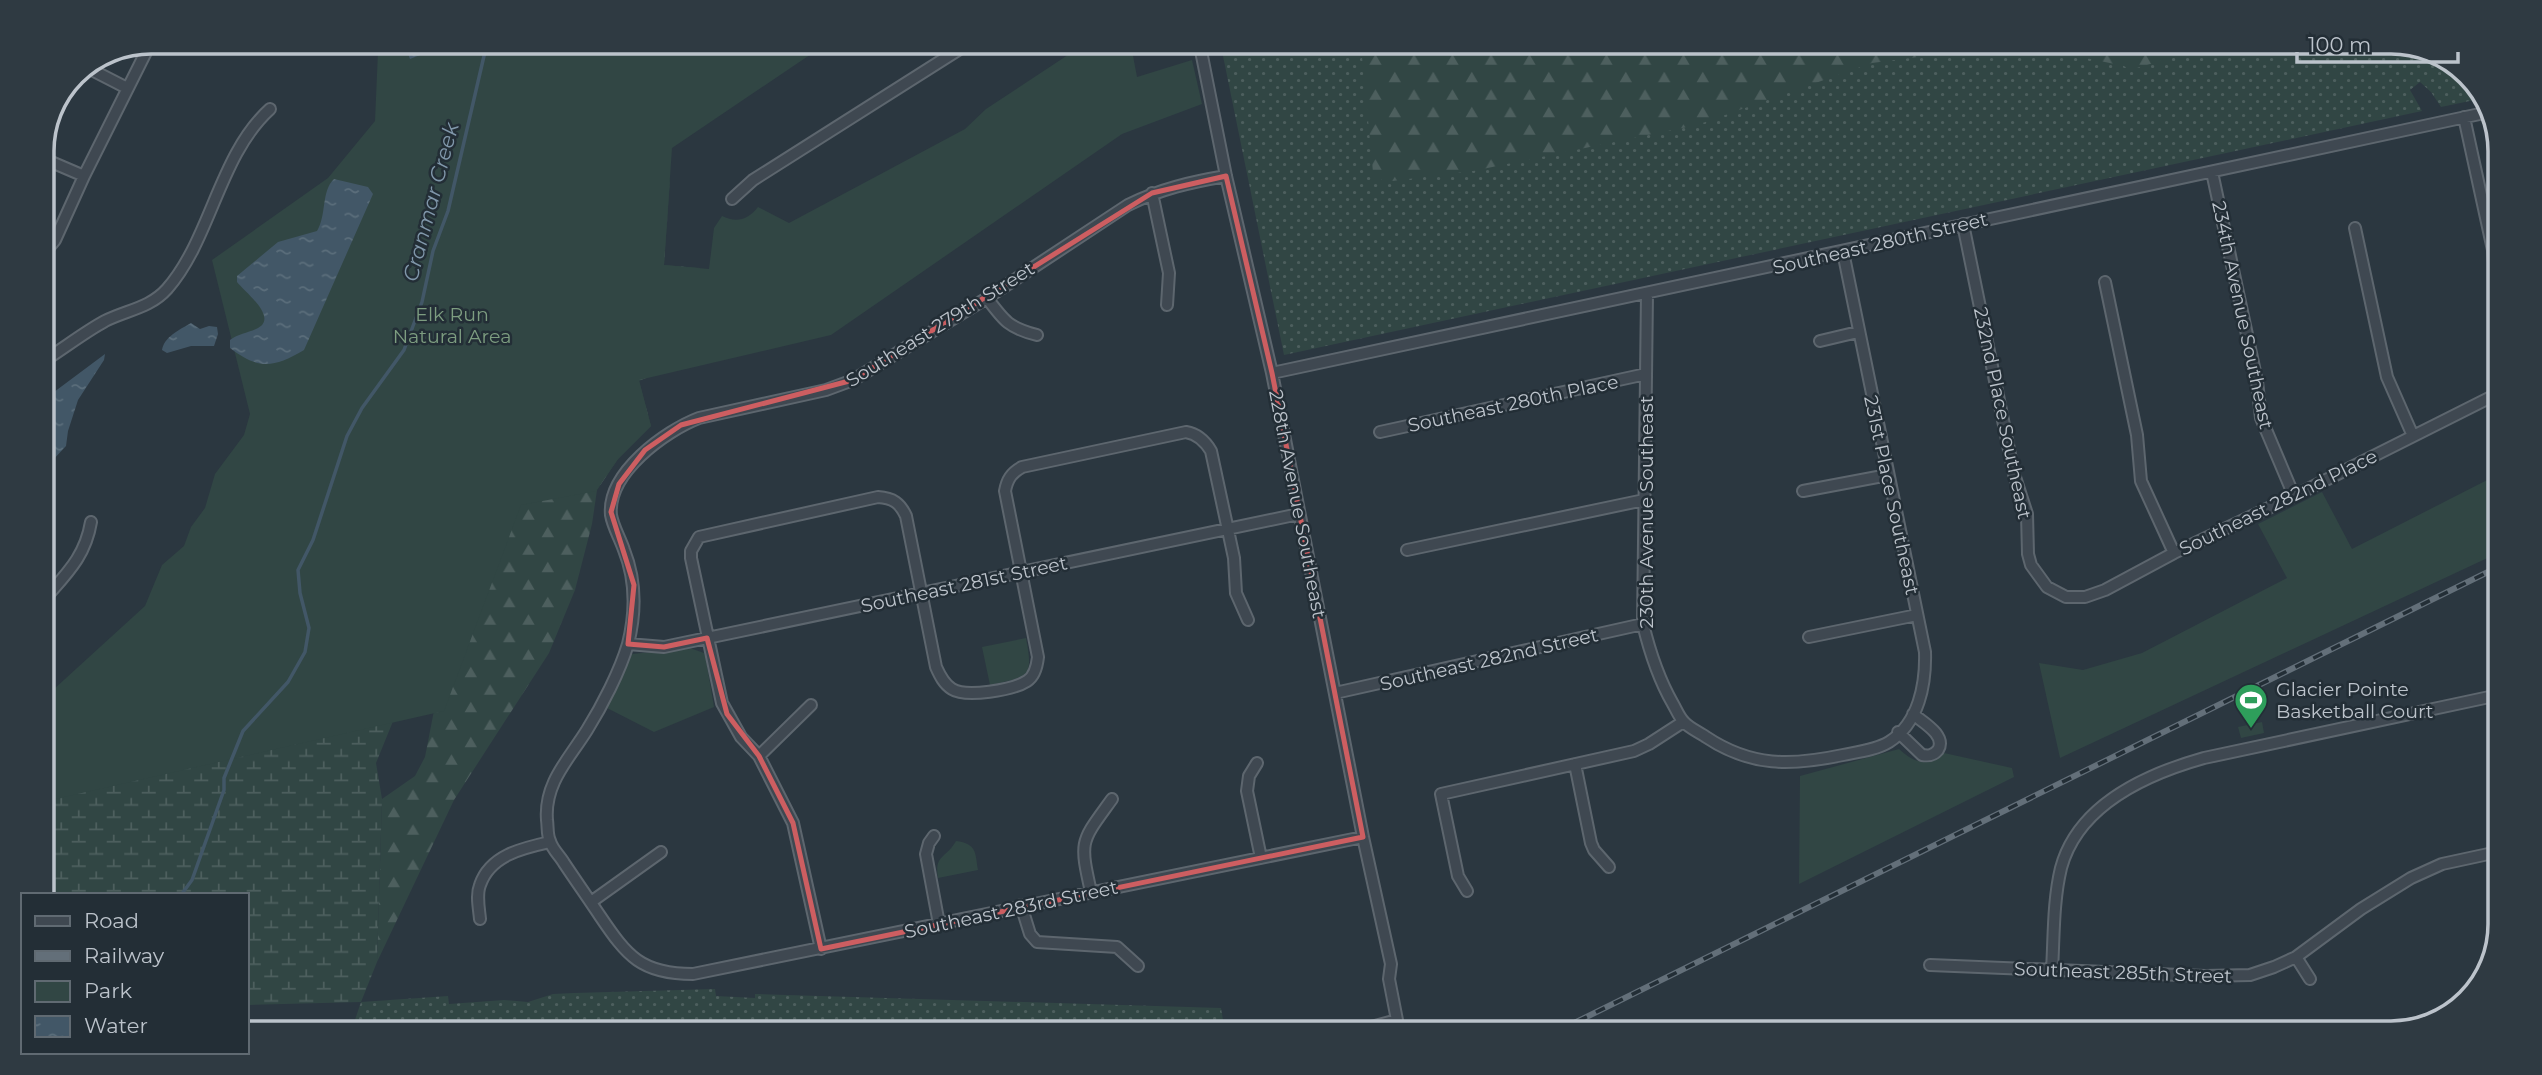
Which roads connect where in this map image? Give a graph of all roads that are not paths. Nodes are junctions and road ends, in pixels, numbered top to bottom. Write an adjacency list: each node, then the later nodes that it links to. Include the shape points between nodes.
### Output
1 (952, 54): 14 (street, via 752,180)
2 (1202, 54): 12 (street, 228th Avenue Southeast)
3 (144, 55): 5 (street)
4 (96, 72): 5 (street)
5 (127, 88): 11 (street)
6 (270, 108): 27 (street, via 247,133 184,264 164,292 147,306 105,321)
7 (2480, 114): 8 (street, Southeast 280th Street)
8 (2464, 117): 10 (street, Southeast 280th Street); 16 (street)
9 (54, 163): 11 (street)
10 (2212, 172): 15 (street, Southeast 280th Street); 35 (street, 234th Avenue Southeast, via 2261,418)
11 (84, 176): 18 (street)
12 (1226, 176): 13 (street, Southeast 279th Street); 28 (street, 228th Avenue Southeast)
13 (1152, 192): 22 (street, Southeast 279th Street); 23 (street, via 1170,273)
14 (732, 199)
15 (1963, 224): 19 (street, Southeast 280th Street); 45 (street, 232nd Place Southeast, via 2014,474 2027,514 2028,554 2031,565)
16 (2488, 227)
17 (2356, 228): 32 (street, via 2387,377)
18 (54, 241)
19 (1843, 252): 21 (street, Southeast 280th Street); 24 (street, 231st Place Southeast)
20 (2105, 282): 41 (street, via 2137,435 2141,481)
21 (1647, 294): 28 (street, Southeast 280th Street); 29 (street, 230th Avenue Southeast)
22 (987, 298): 25 (street, via 1006,323); 51 (street, Southeast 279th Street, via 853,380 699,418 645,450 619,484 611,512 634,585)
23 (1167, 305)
24 (1858, 332): 26 (street); 33 (street, 231st Place Southeast)
25 (1037, 335)
26 (1820, 341)
27 (54, 354)
28 (1272, 373): 37 (street, 228th Avenue Southeast)
29 (1646, 374): 31 (street, Southeast 280th Place); 36 (street, 230th Avenue Southeast)
30 (2488, 398): 32 (street, Southeast 282nd Place)
31 (1380, 432)
32 (2413, 436): 35 (street, Southeast 282nd Place)
33 (1888, 475): 34 (street); 46 (street, 231st Place Southeast)
34 (1803, 491)
35 (2294, 496): 41 (street, Southeast 282nd Place)
36 (1644, 500): 40 (street); 48 (street, 230th Avenue Southeast)
37 (1299, 514): 39 (street, Southeast 281st Street); 52 (street, 228th Avenue Southeast)
38 (91, 522): 43 (street, via 79,558)
39 (1228, 529): 42 (street, Southeast 281st Street); 42 (street, via 1210,451 1202,438 1186,432 1014,471 1005,491); 47 (street, via 1236,593)
40 (1407, 550)
41 (2174, 553): 45 (street, Southeast 282nd Place, via 2096,594 2074,598)
42 (1022, 572): 44 (street, Southeast 281st Street); 44 (street, via 1038,657 1033,675 1020,684 971,694 953,690 936,667)
43 (54, 588)
44 (923, 593): 50 (street, Southeast 281st Street); 50 (street, via 906,516 898,502 878,497 699,537 691,558)
45 (2056, 593)
46 (1917, 615): 49 (street); 55 (street, 231st Place Southeast, via 1926,672)
47 (1248, 620)
48 (1643, 624): 52 (street, Southeast 282nd Street); 56 (street, 230th Avenue Southeast, via 1662,685)
49 (1809, 637)
50 (706, 638): 51 (street, Southeast 281st Street, via 664,647); 58 (street, via 722,703)
51 (628, 644): 64 (street, via 588,729 553,781 547,811)
52 (1335, 693): 63 (street, 228th Avenue Southeast)
53 (2488, 696): 79 (street, via 2204,758 2116,795 2096,812 2062,866)
54 (811, 705): 58 (street)
55 (1913, 714): 57 (street, 231st Place Southeast); 57 (street, via 1938,734 1938,749 1926,756)
56 (1683, 722): 57 (street, 231st Place Southeast, via 1721,747 1778,763 1867,750); 60 (street, via 1634,751)
57 (1898, 732)
58 (758, 756): 75 (street, via 798,836)
59 (1257, 763): 67 (street, via 1247,791)
60 (1575, 764): 68 (street, via 1591,843); 69 (street, via 1441,794 1458,876)
61 (1112, 799): 70 (street, via 1083,845)
62 (934, 836): 74 (street, via 926,854)
63 (1363, 837): 67 (street, Southeast 283rd Street); 81 (street, 228th Avenue Southeast, via 1391,964 1389,979 1397,1020)
64 (550, 842): 71 (street); 73 (street, via 509,853 491,867 480,883)
65 (661, 852): 71 (street)
66 (2488, 854): 76 (street, Southeast 285th Street, via 2441,864 2411,878)
67 (1261, 858): 70 (street, Southeast 283rd Street)
68 (1609, 866)
69 (1467, 891)
70 (1091, 892): 72 (street, Southeast 283rd Street)
71 (591, 902): 75 (street, Southeast 283rd Street, via 622,949 658,970 693,974)
72 (1021, 905): 74 (street, Southeast 283rd Street); 78 (street, via 1037,942 1116,947)
73 (480, 919)
74 (939, 924): 75 (street, Southeast 283rd Street)
75 (821, 949)
76 (2296, 957): 79 (street, Southeast 285th Street, via 2250,975); 80 (street)
77 (1930, 965): 79 (street, Southeast 285th Street)
78 (1138, 966)
79 (2052, 970)
80 (2310, 979)
81 (1393, 1021)

